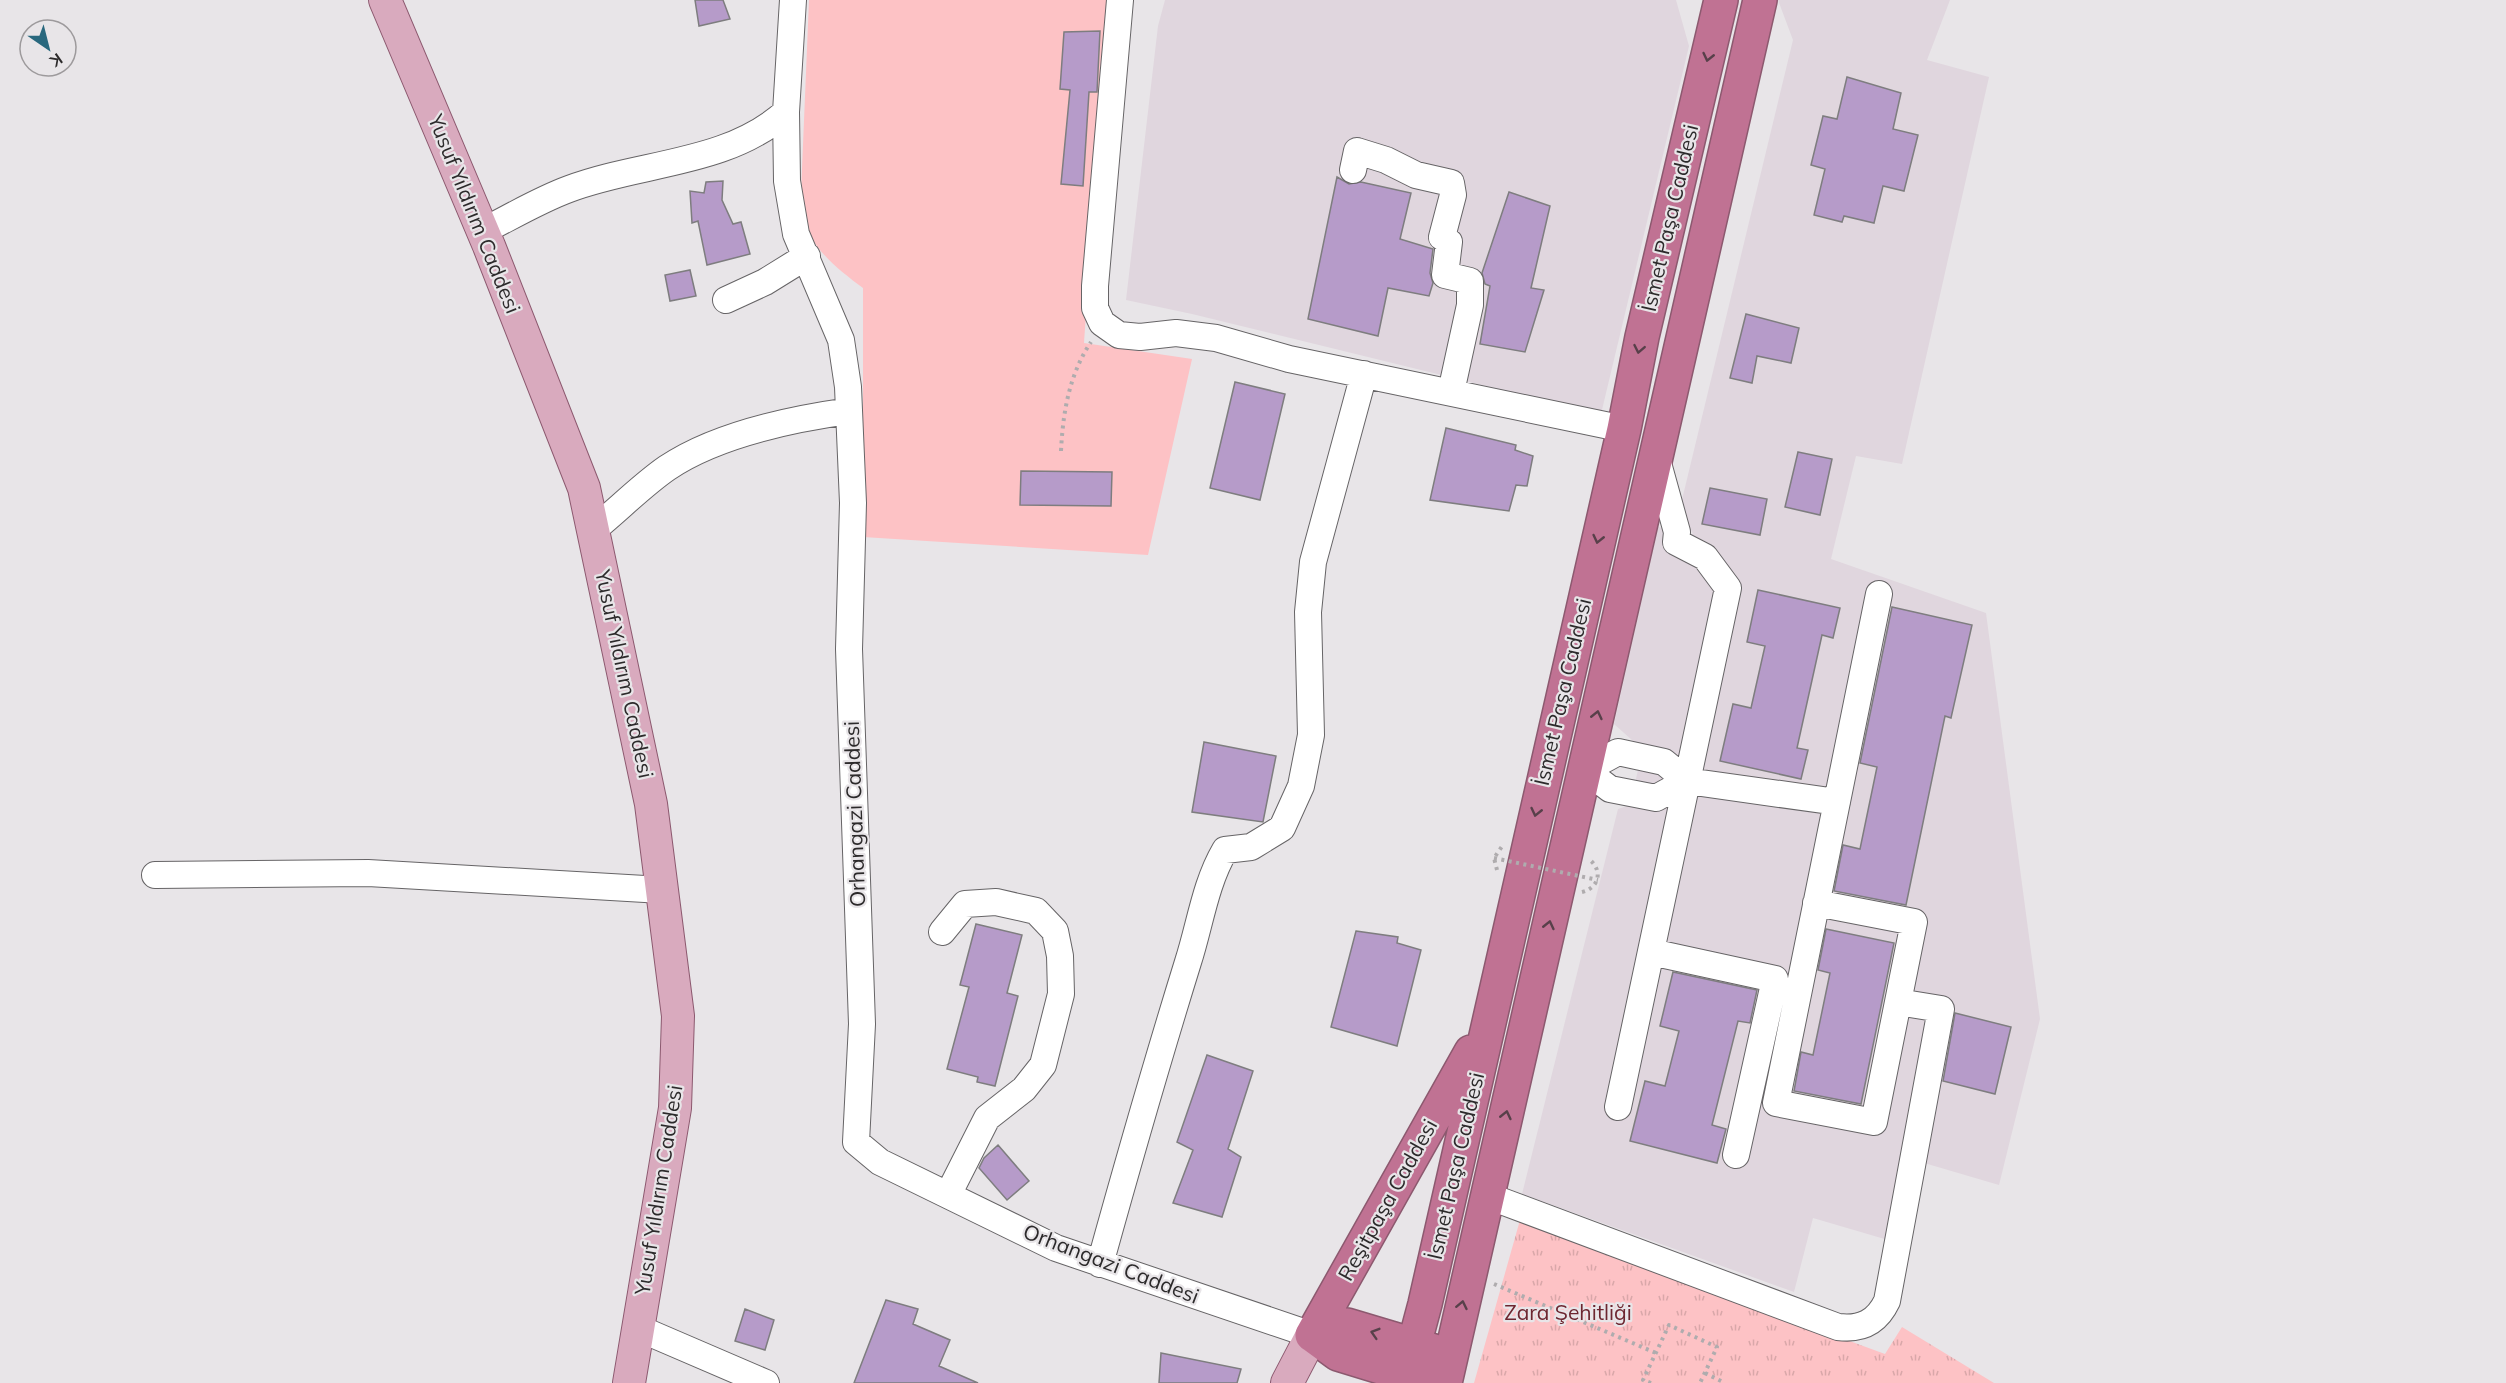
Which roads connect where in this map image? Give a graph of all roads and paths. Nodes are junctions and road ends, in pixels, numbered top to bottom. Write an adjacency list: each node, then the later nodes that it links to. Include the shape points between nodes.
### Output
1 (385, 0): 8 (main road, Yusuf Yıldırım Caddesi)
2 (793, 0): 6 (street, Orhangazi Caddesi)
3 (1120, 0): 11 (street, via 1095,286 1095,308)
4 (1721, 0): 15 (highway, İsmet Paşa Caddesi, one-way to 15)
5 (1760, 0): 17 (highway, İsmet Paşa Caddesi)
6 (786, 112): 8 (street, via 767,129 708,153 569,189); 9 (street, Orhangazi Caddesi, via 787,181 796,234)
7 (1353, 170): 13 (street, via 1357,151 1416,175 1451,183 1453,195 1442,237 1449,242 1445,275 1470,281 1470,305)
8 (483, 231): 18 (main road, Yusuf Yıldırım Caddesi, via 584,488)
9 (807, 256): 10 (street); 14 (street, Orhangazi Caddesi, via 841,340)
10 (726, 300)
11 (1102, 323): 12 (street, via 1119,335 1176,333 1216,338 1289,359); 16 (path, via 1076,364 1063,416)
12 (1364, 374): 13 (street); 38 (street, via 1313,562 1308,612 1311,735 1301,786 1282,828 1251,847 1225,850 1214,868)
13 (1451, 392): 15 (street)
14 (849, 411): 18 (street, via 804,417 720,443 668,468); 36 (street, Orhangazi Caddesi, via 853,503 849,649 862,1024 856,1142 880,1162)
15 (1624, 429): 33 (highway, İsmet Paşa Caddesi, one-way to 33)
16 (1061, 451)
17 (1656, 456): 20 (highway, İsmet Paşa Caddesi, one-way to 17); 21 (street, via 1677,532 1676,542 1705,556 1728,588)
18 (593, 530): 27 (main road, Yusuf Yıldırım Caddesi, via 651,804)
19 (1879, 594): 22 (street)
20 (1585, 770): 21 (street, via 1610,789 1656,798); 21 (street, via 1618,752 1664,762); 37 (highway, İsmet Paşa Caddesi, one-way to 20)
21 (1687, 782): 22 (street); 31 (street)
22 (1837, 802): 29 (street)
23 (1494, 858): 26 (path, bridge)
24 (1586, 859): 26 (path, via 1598,869)
25 (155, 875): 27 (street, via 368,873)
26 (1598, 880): 28 (path, via 1587,891)
27 (662, 890): 40 (main road, Yusuf Yıldırım Caddesi, via 678,1016 675,1108)
28 (1576, 891)
29 (1816, 903): 32 (street, via 1914,922); 32 (street, via 1776,1103 1874,1122)
30 (942, 932): 36 (street, via 965,904 996,902 1036,910 1055,931 1061,965 1061,994 1043,1065 1024,1089 987,1118)
31 (1651, 952): 34 (street); 35 (street, via 1775,979)
32 (1898, 1002): 37 (street, via 1941,1009 1887,1301 1868,1324 1838,1327)
33 (1490, 1018): 41 (highway, Reşitpaşa Caddesi); 44 (highway, İsmet Paşa Caddesi)
34 (1618, 1107)
35 (1736, 1155)
36 (948, 1195): 38 (street, Orhangazi Caddesi, via 1056,1248)
37 (1488, 1196): 39 (highway, İsmet Paşa Caddesi)
38 (1100, 1264): 41 (street, Orhangazi Caddesi)
39 (1469, 1273): 42 (path); 43 (highway, İsmet Paşa Caddesi, one-way to 39)
40 (638, 1328): 46 (main road, Yusuf Yıldırım Caddesi); 47 (street)
41 (1312, 1335): 44 (highway, via 1347,1325); 48 (main road, Reşitpaşa Caddesi)
42 (1656, 1353): 45 (path, via 1669,1325 1717,1347); 49 (path, via 1643,1380)
43 (1448, 1369): 44 (highway)
44 (1415, 1371)
45 (1705, 1373): 50 (path); 51 (path)
46 (629, 1383)
47 (766, 1383)
48 (1287, 1383)
49 (1651, 1383)
50 (1700, 1383)
51 (1725, 1383)

